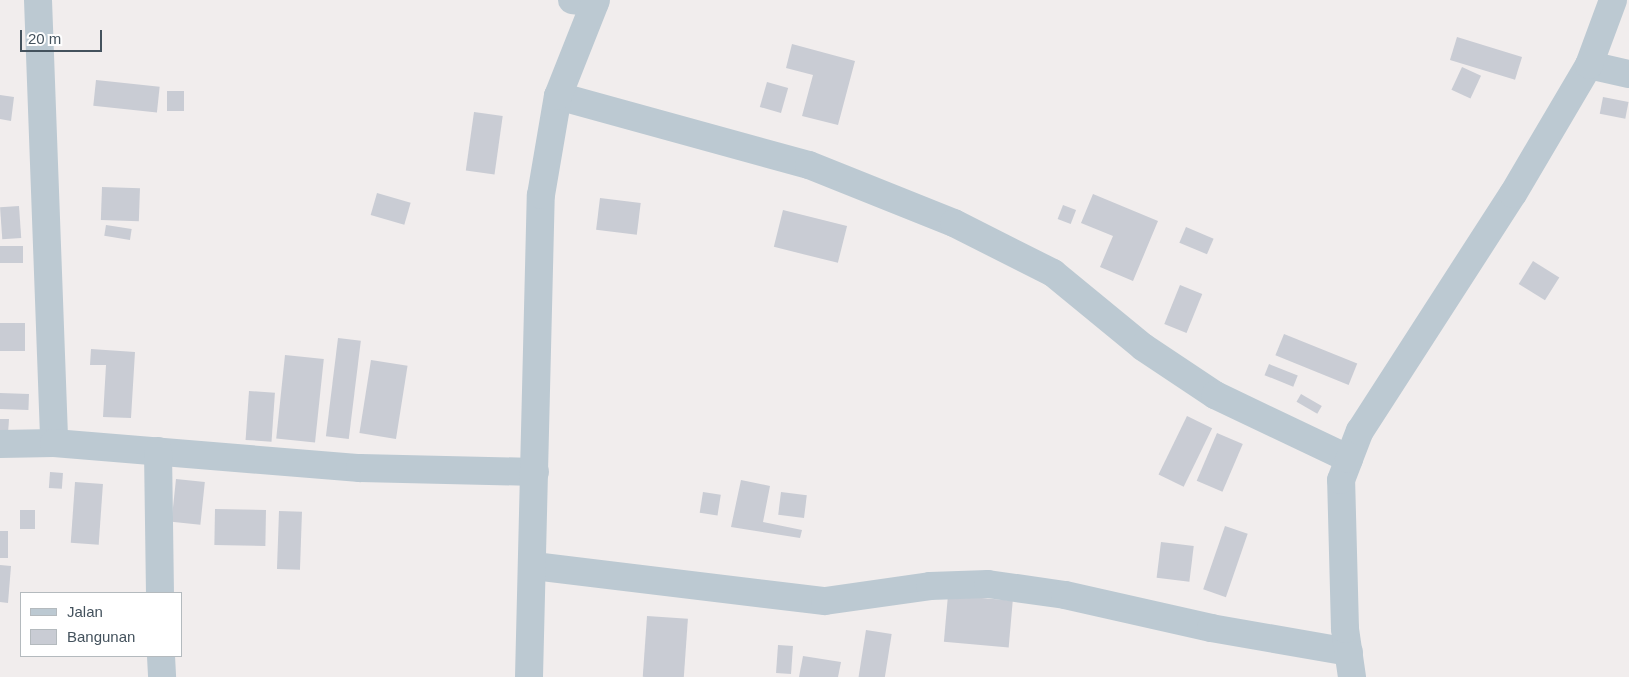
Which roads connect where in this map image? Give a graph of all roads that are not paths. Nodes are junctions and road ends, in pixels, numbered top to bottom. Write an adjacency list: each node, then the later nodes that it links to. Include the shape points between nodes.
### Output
1 (38, 0): 7 (street)
2 (1613, 0): 4 (street)
3 (588, 1): 6 (street)
4 (1589, 65): 5 (street); 10 (street, via 1513,194 1360,431)
5 (1629, 74)
6 (558, 96): 10 (street, via 809,165 954,223 1053,272 1143,347 1215,395); 11 (street, via 541,195)
7 (54, 442): 8 (street); 9 (street)
8 (0, 444)
9 (158, 451): 11 (street, via 360,468); 13 (street)
10 (1349, 459): 15 (street, via 1341,480 1345,629)
11 (535, 472): 12 (street)
12 (534, 566): 15 (street, via 825,601 930,586 988,584 1065,594); 17 (street)
13 (160, 592)
14 (161, 657): 16 (street)
15 (1351, 665)
16 (162, 677)
17 (529, 677)

